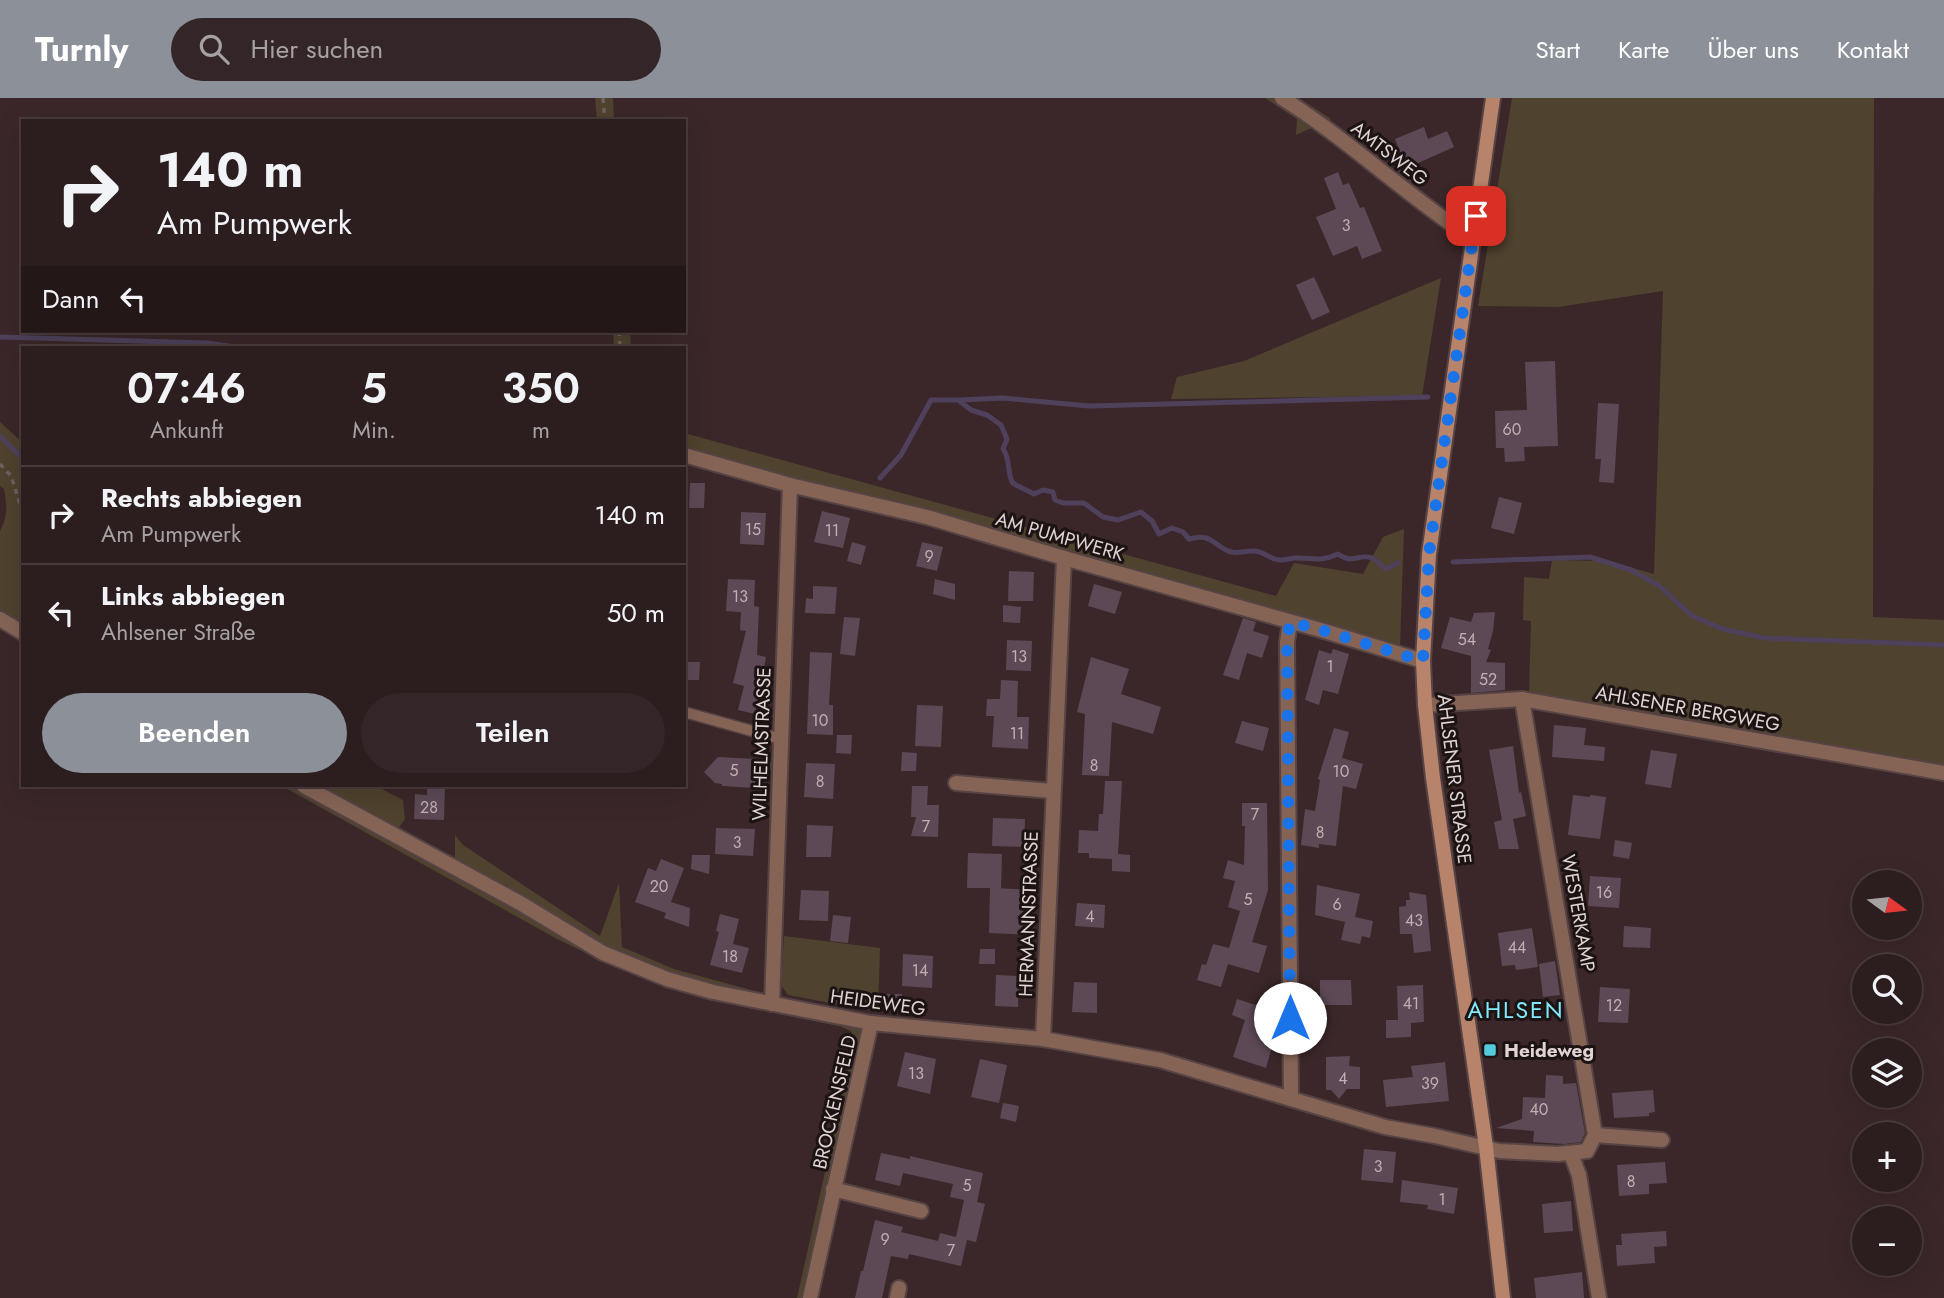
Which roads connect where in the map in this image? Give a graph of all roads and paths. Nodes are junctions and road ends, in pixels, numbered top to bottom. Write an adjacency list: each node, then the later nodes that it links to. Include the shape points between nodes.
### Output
1 (603, 98): 4 (path)
2 (1282, 98): 5 (street, AMTSWEG)
3 (1493, 98): 5 (main road, AHLSENER STRASSE)
4 (605, 119)
5 (1473, 239): 14 (main road, AHLSENER STRASSE, via 1429,554)
6 (686, 456): 8 (street, AM PUMPWERK)
7 (0, 464): 9 (path, via 11,476)
8 (790, 485): 10 (street, AM PUMPWERK, via 928,517); 18 (street, WILHELMSTRASSE)
9 (21, 507)
10 (1064, 558): 12 (street, AM PUMPWERK); 22 (street, HERMANNSTRASSE)
11 (0, 619): 13 (street)
12 (1290, 622): 14 (street, AM PUMPWERK); 26 (street)
13 (21, 632)
14 (1423, 661): 16 (main road, AHLSENER STRASSE)
15 (1522, 699): 16 (street, AHLSENER BERGWEG); 19 (street, AHLSENER BERGWEG); 27 (street, WESTERKAMP)
16 (1425, 705): 29 (main road, AHLSENER STRASSE)
17 (686, 713): 18 (lane)
18 (781, 739): 23 (street, WILHELMSTRASSE)
19 (1944, 773)
20 (956, 783): 22 (street)
21 (306, 787): 23 (street, HEIDEWEG, via 603,953 667,979)
22 (1052, 791): 25 (street, HERMANNSTRASSE)
23 (772, 1004): 24 (street, HEIDEWEG)
24 (871, 1023): 25 (street, HEIDEWEG); 31 (street, BROCKENSFELD)
25 (1043, 1039): 26 (street, HEIDEWEG, via 1160,1060)
26 (1291, 1099): 29 (street, HEIDEWEG, via 1385,1127)
27 (1595, 1135): 28 (street); 30 (street, via 1587,1151)
28 (1662, 1140)
29 (1486, 1147): 30 (street); 34 (main road, AHLSENER STRASSE)
30 (1571, 1154): 35 (street, via 1579,1175)
31 (833, 1189): 32 (street, BROCKENSFELD); 33 (street, BROCKENSFELD)
32 (921, 1211)
33 (810, 1298)
34 (1503, 1298)
35 (1599, 1298)

